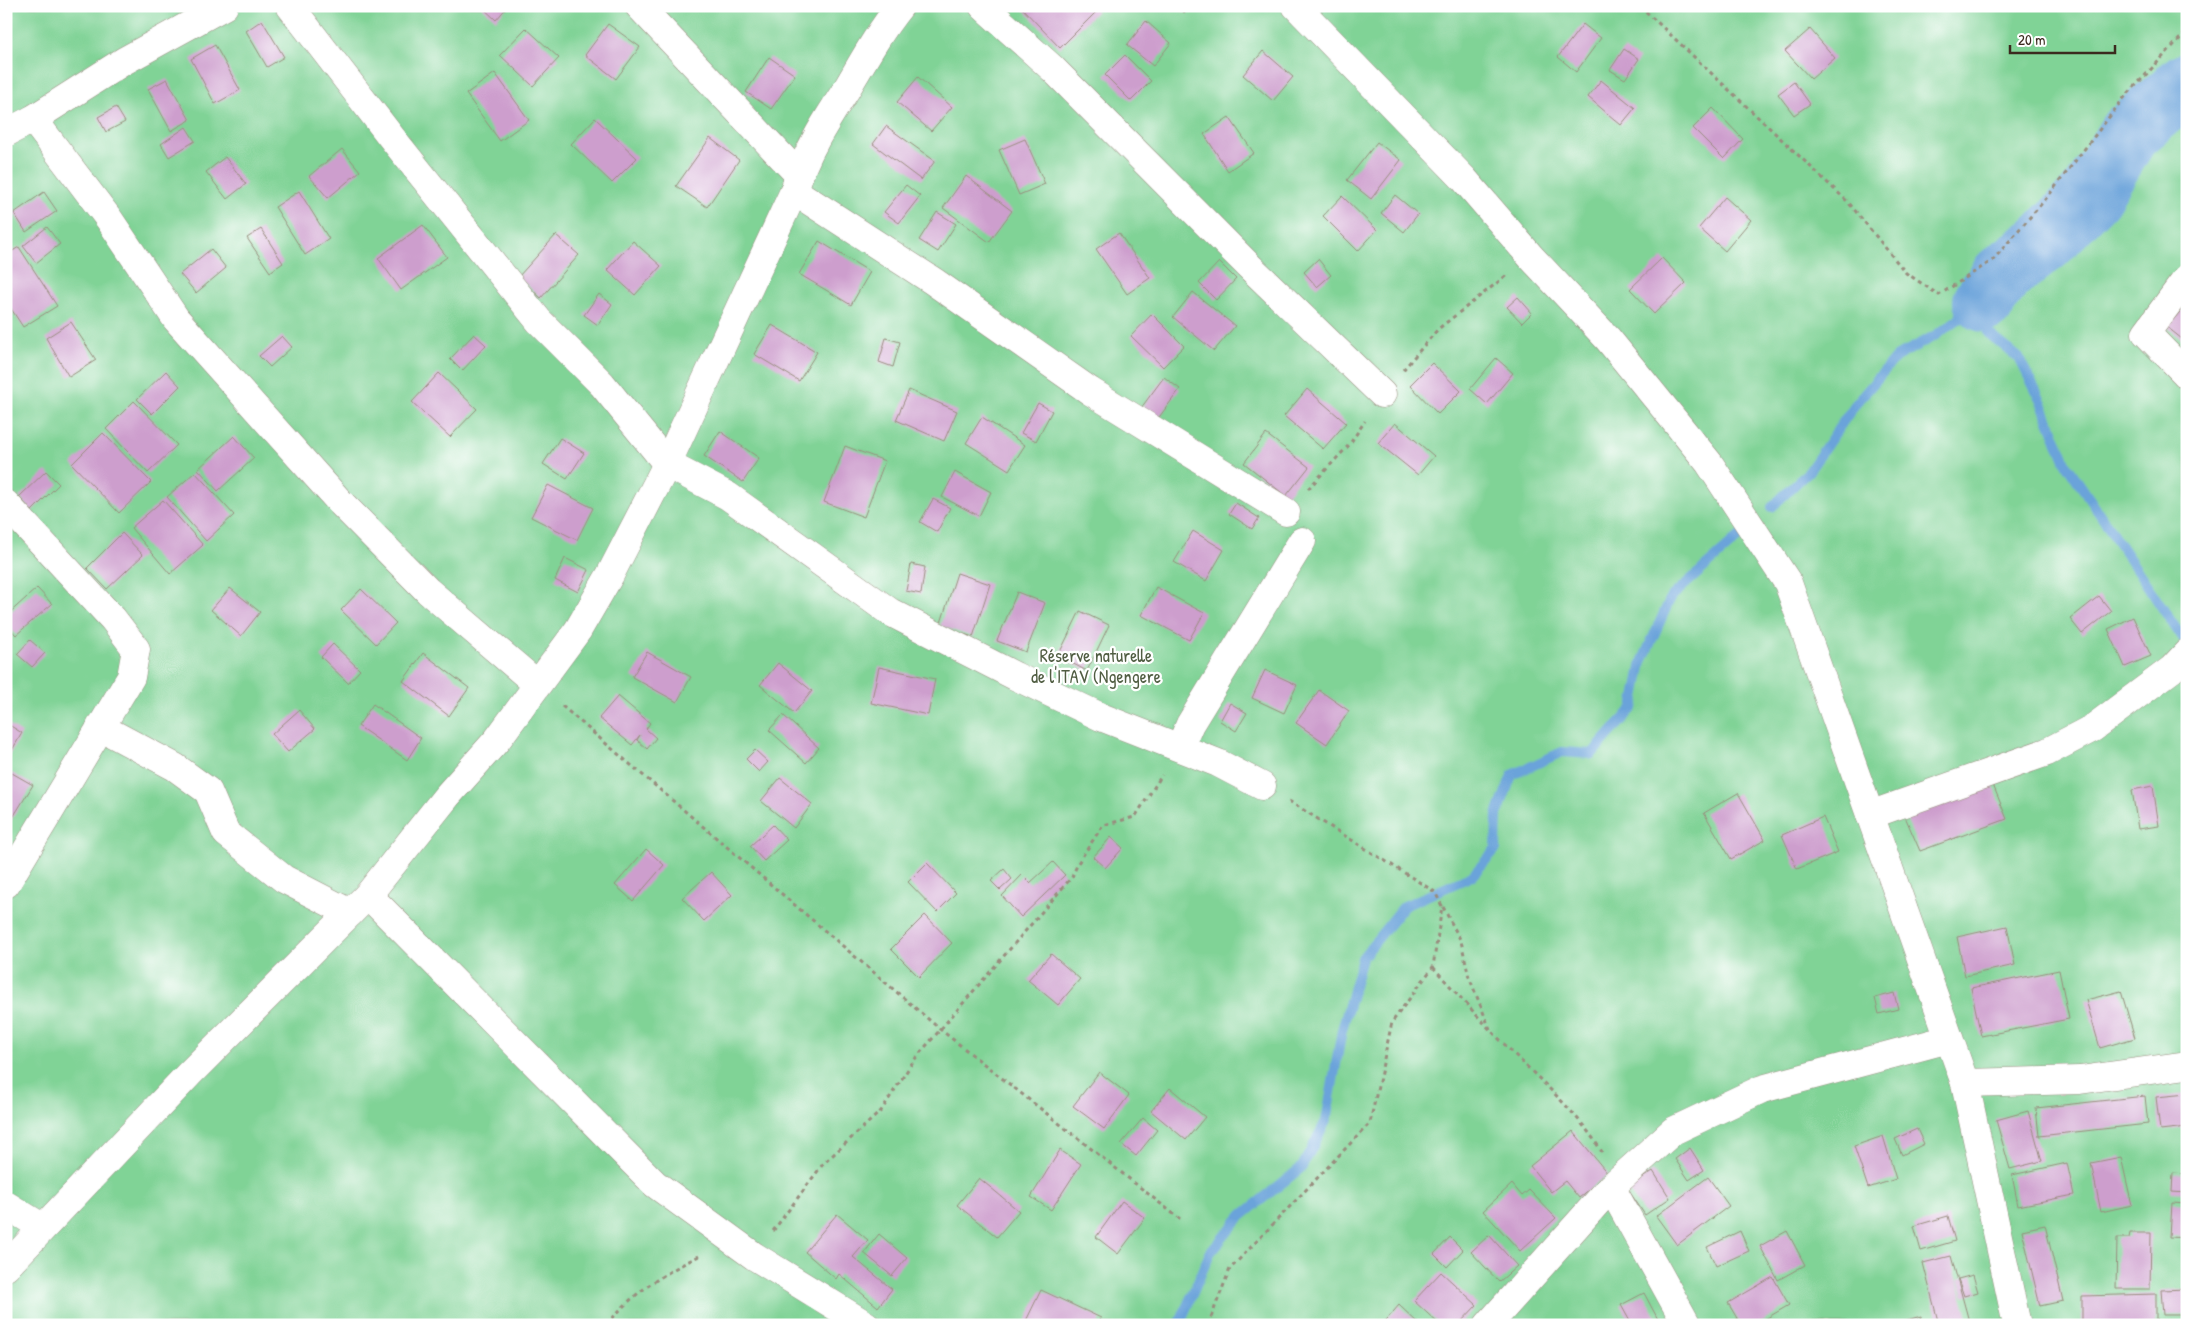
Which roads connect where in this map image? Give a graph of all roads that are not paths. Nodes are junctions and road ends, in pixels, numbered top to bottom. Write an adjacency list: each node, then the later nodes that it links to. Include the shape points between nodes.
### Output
1 (224, 6): 7 (street, via 124,61)
2 (290, 6): 13 (street, via 532,313 602,384)
3 (639, 6): 9 (street)
4 (900, 6): 9 (street, via 831,113)
5 (983, 6): 12 (street, via 1053,70)
6 (1296, 6): 22 (street, via 1464,179 1608,339 1709,463 1788,583)
7 (33, 119): 8 (street); 18 (street, via 109,219 176,319 339,501 414,578)
8 (6, 133)
9 (796, 183): 13 (street); 15 (street, via 1090,391)
10 (2187, 278): 11 (street, via 2146,333)
11 (2187, 376)
12 (1382, 394)
13 (667, 464): 18 (street, via 578,630); 20 (street, via 728,496 890,612 1102,717)
14 (6, 504): 19 (street, via 113,619 136,649 131,677)
15 (1286, 512)
16 (1302, 541): 20 (street, via 1190,724)
17 (2187, 652): 22 (street, via 2172,669 2093,728 2047,752)
18 (537, 684): 24 (street, via 497,740)
19 (100, 727): 23 (street); 24 (street, via 175,766 208,790 226,833 284,879)
20 (1180, 747): 21 (street)
21 (1262, 786)
22 (1870, 815): 25 (street)
23 (6, 884)
24 (359, 904): 30 (street); 32 (street, via 655,1184 754,1256)
25 (1949, 1039): 27 (street); 28 (street, via 1762,1089 1673,1131)
26 (2187, 1065): 27 (street, via 2080,1080)
27 (1965, 1084): 35 (street)
28 (1615, 1183): 33 (street); 34 (street)
29 (6, 1205): 30 (street)
30 (42, 1227): 31 (street)
31 (6, 1267)
32 (866, 1325)
33 (1488, 1325)
34 (1687, 1325)
35 (2017, 1325)

